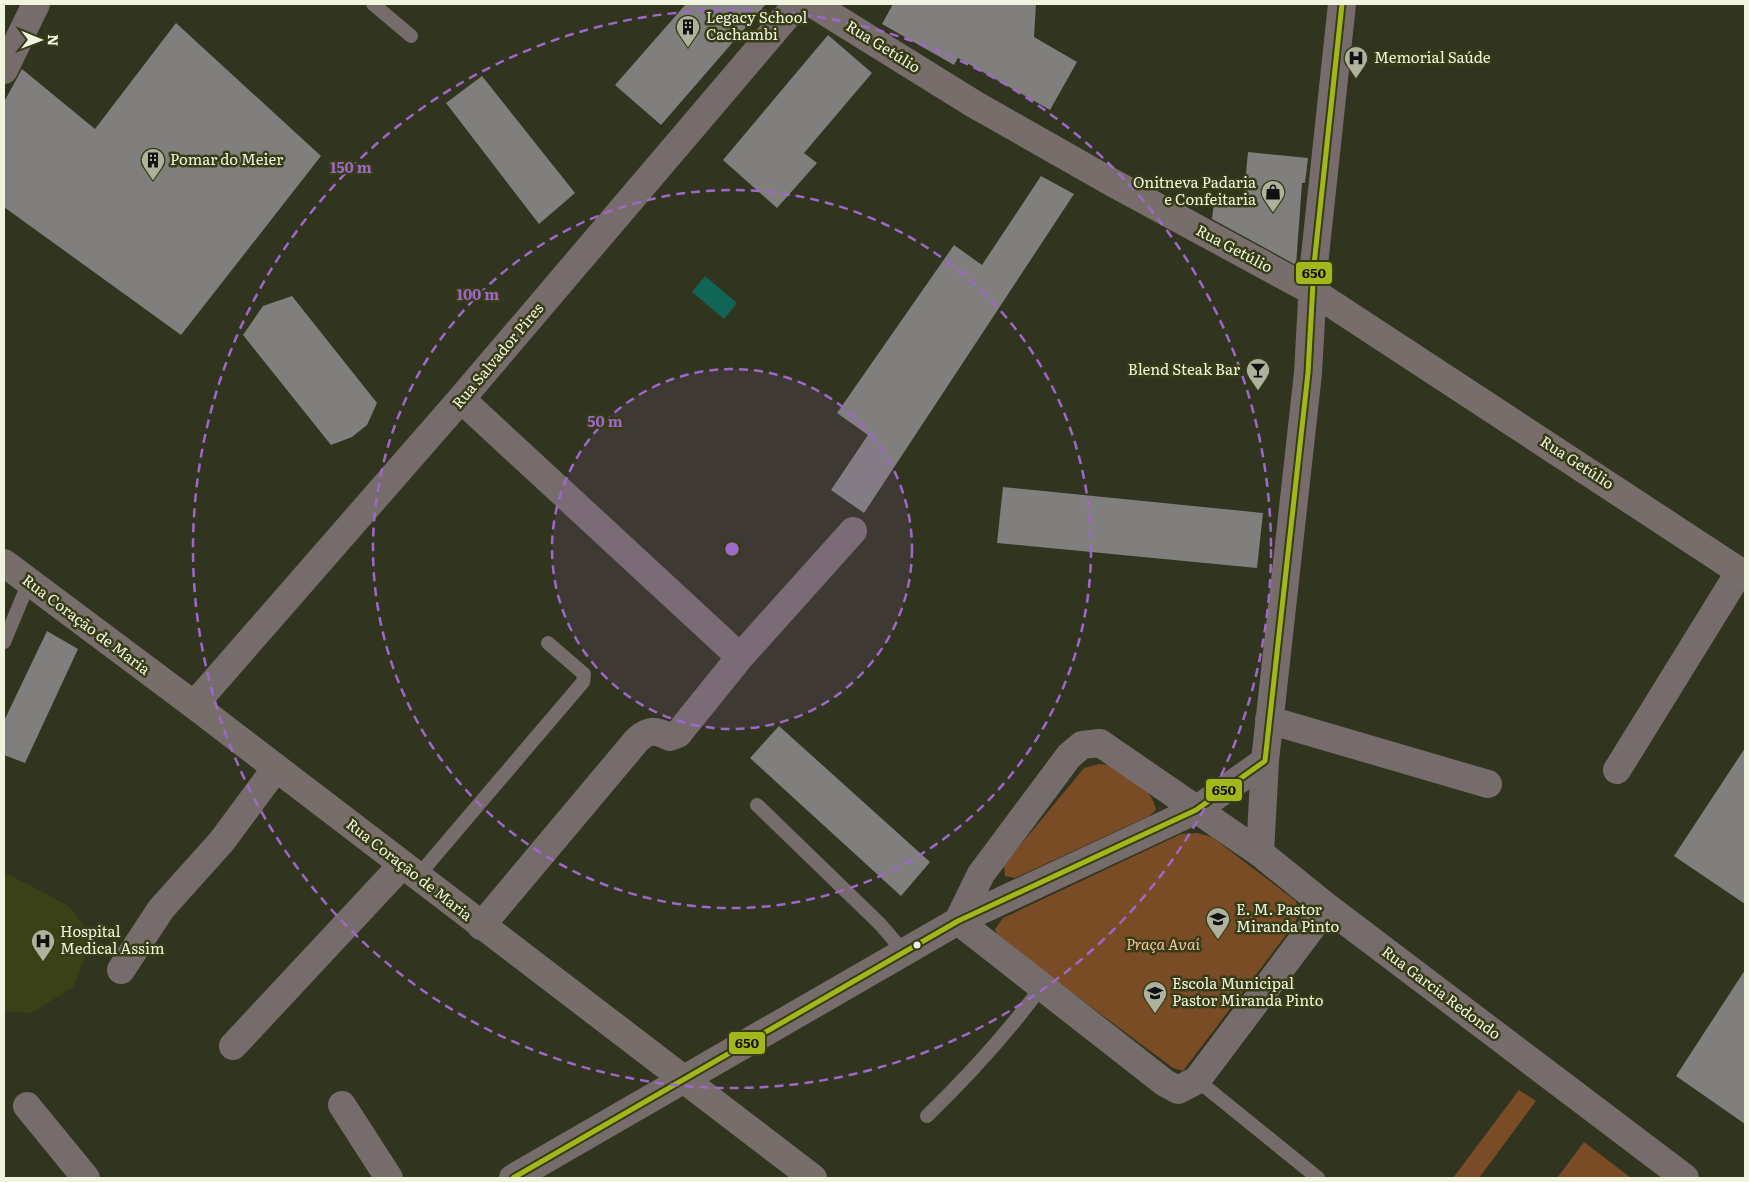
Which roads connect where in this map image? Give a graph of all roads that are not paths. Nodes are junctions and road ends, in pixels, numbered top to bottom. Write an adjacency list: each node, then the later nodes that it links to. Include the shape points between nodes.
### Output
1 (36, 4): 7 (street)
2 (373, 4): 6 (lane)
3 (797, 4): 9 (street, Rua Salvador Pires)
4 (813, 4): 8 (street, Rua Getúlio, via 974,104)
5 (1342, 4): 8 (street)
6 (411, 36)
7 (4, 70)
8 (1312, 291): 12 (street, Rua Getúlio); 18 (street, via 1308,373)
9 (462, 399): 16 (street); 17 (street, Rua Salvador Pires)
10 (853, 531): 16 (street)
11 (4, 563): 13 (street, Rua Coração de Maria)
12 (1743, 573): 21 (street)
13 (29, 582): 14 (lane); 17 (street, Rua Coração de Maria)
14 (4, 642)
15 (548, 643): 26 (lane, via 584,674 583,682)
16 (740, 657): 29 (street, via 678,734 670,737 658,731 647,731 637,740)
17 (194, 705): 20 (street, Rua Coração de Maria)
18 (1269, 720): 19 (street); 22 (street)
19 (1265, 761): 24 (street); 25 (street)
20 (276, 768): 26 (street, Rua Coração de Maria); 31 (street, via 222,841 161,909)
21 (1617, 770)
22 (1488, 784)
23 (757, 806): 30 (lane, via 880,924)
24 (1196, 810): 25 (street, Rua Garcia Redondo); 28 (street); 28 (street, via 1100,743 1082,745 1069,756 981,874)
25 (1260, 853): 27 (street, Rua Garcia Redondo)
26 (410, 871): 29 (street, Rua Coração de Maria); 33 (street)
27 (1327, 907): 35 (street); 44 (street, Rua Garcia Redondo)
28 (958, 921): 30 (street); 32 (street)
29 (481, 926): 34 (street, Rua Coração de Maria)
30 (904, 952): 34 (street)
31 (122, 970)
32 (1042, 986): 35 (street, via 1165,1083 1178,1090); 38 (lane, via 1014,1025)
33 (233, 1046)
34 (683, 1080): 41 (street); 42 (street, Rua Coração de Maria)
35 (1197, 1080): 43 (lane)
36 (342, 1105): 40 (street)
37 (27, 1106): 39 (street)
38 (927, 1116)
39 (86, 1178)
40 (389, 1178)
41 (513, 1178)
42 (813, 1178)
43 (1318, 1178)
44 (1685, 1178)

